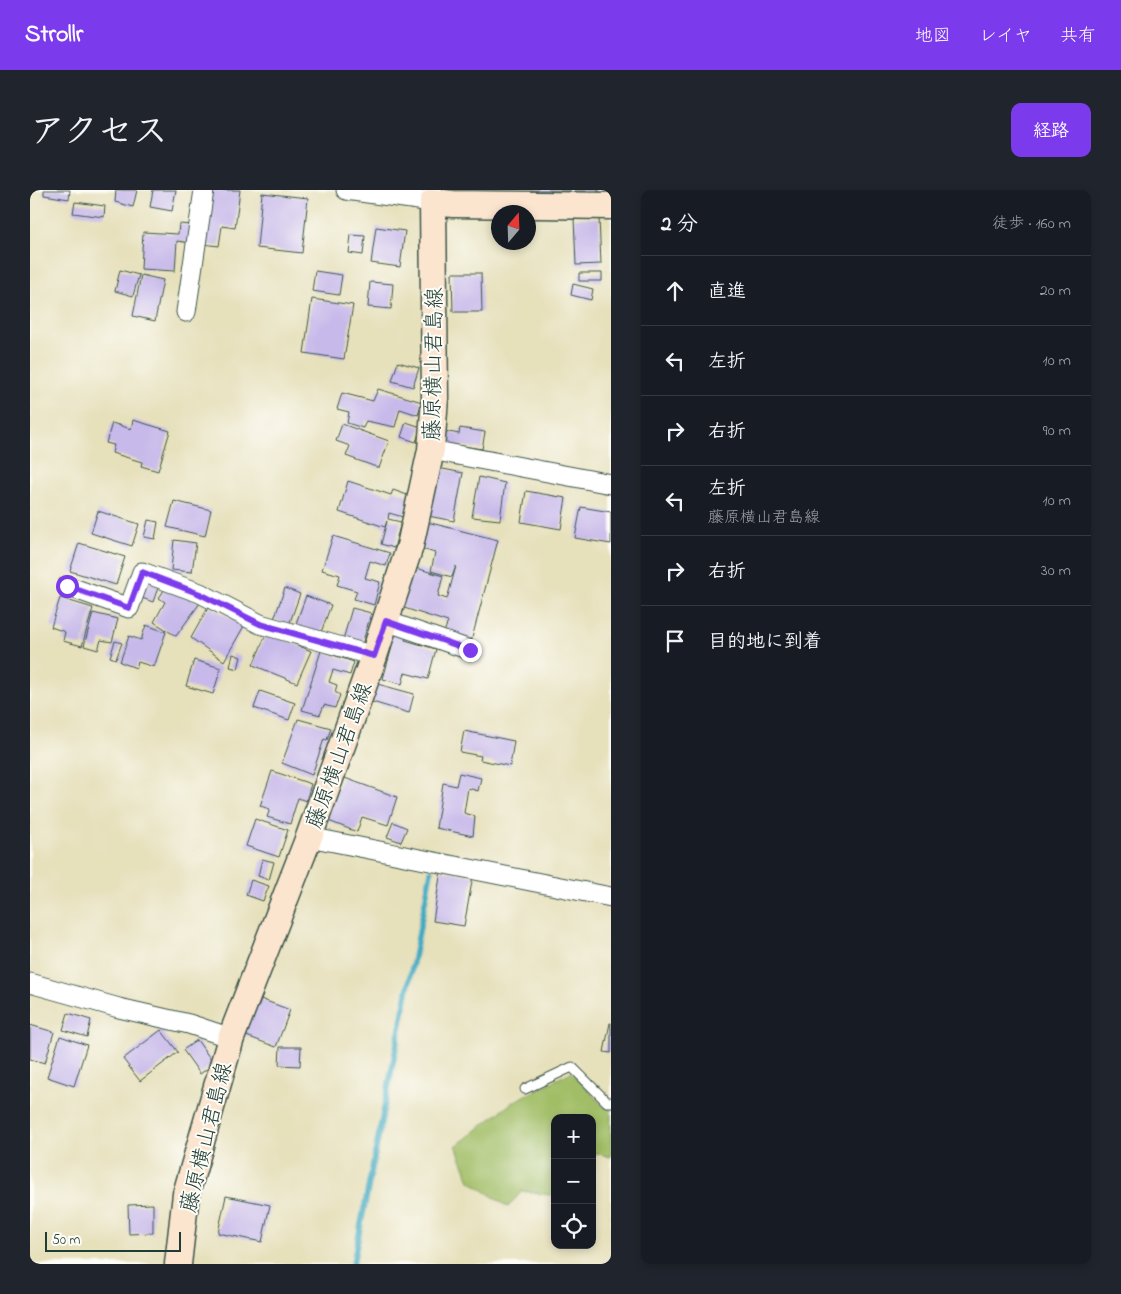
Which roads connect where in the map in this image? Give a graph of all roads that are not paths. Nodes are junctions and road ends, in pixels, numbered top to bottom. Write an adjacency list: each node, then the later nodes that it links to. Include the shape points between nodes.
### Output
1 (204, 190): 5 (street)
2 (346, 190): 3 (street)
3 (433, 196): 4 (main road, via 454,204); 6 (main road, 藤原横山君島線, via 435,393)
4 (611, 206)
5 (186, 312)
6 (431, 450): 7 (street); 9 (main road, 藤原横山君島線, via 410,546)
7 (611, 484)
8 (67, 586): 11 (street, via 129,608 142,572 200,594 260,624)
9 (386, 621): 10 (street); 11 (main road, 藤原横山君島線)
10 (470, 650)
11 (374, 656): 12 (main road, 藤原横山君島線)
12 (309, 838): 13 (street); 15 (main road, 藤原横山君島線)
13 (611, 897)
14 (30, 984): 15 (street, via 189,1024)
15 (231, 1038): 18 (main road, 藤原横山君島線, via 186,1194)
16 (525, 1089): 17 (lane, via 572,1067 607,1102)
17 (611, 1102)
18 (178, 1264)

